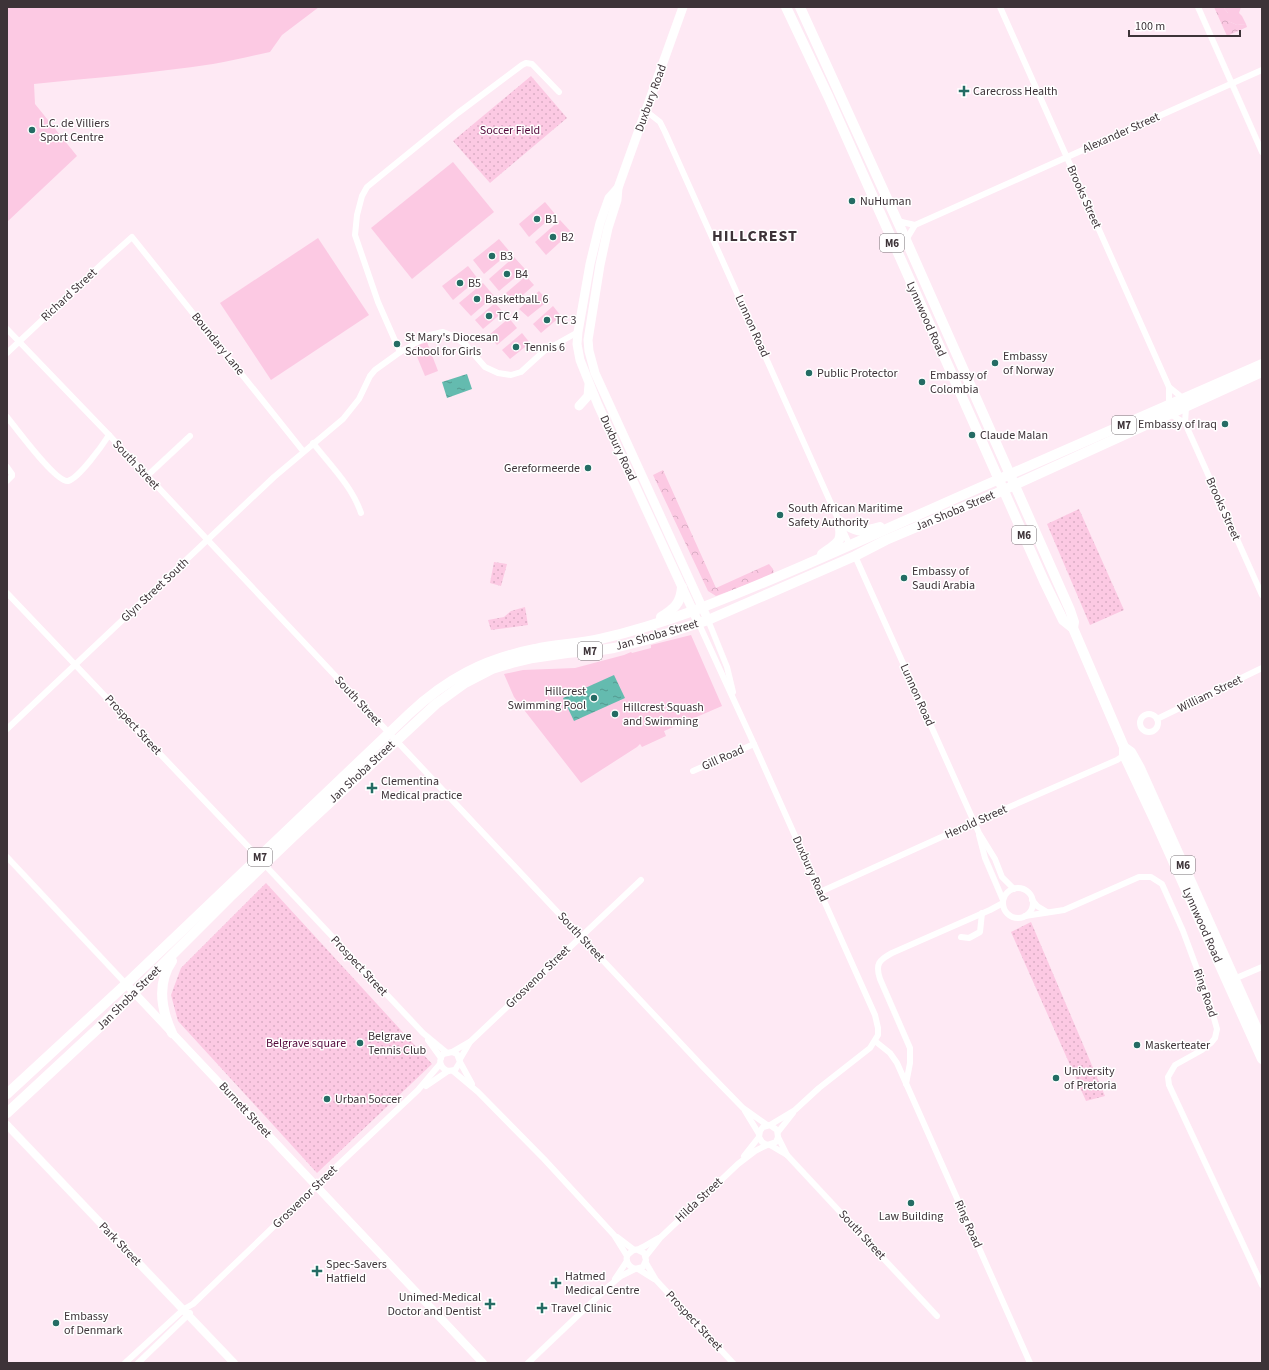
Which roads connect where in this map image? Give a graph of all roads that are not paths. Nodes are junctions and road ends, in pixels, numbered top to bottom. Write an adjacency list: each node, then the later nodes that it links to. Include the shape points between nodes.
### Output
1 (683, 7): 9 (main road, Duxbury Road)
2 (800, 7): 13 (main road, Lynnwood Road / M6)
3 (1000, 7): 11 (street, Brooks Street)
4 (1198, 7): 7 (street)
5 (788, 9): 41 (main road, Lynnwood Road / M6)
6 (1262, 70): 7 (street, Alexander Street)
7 (1232, 84): 10 (street); 11 (street, Alexander Street)
8 (559, 92): 20 (street, via 532,64 526,63 458,113 367,187 357,215 355,235 378,302)
9 (646, 111): 12 (main road, Duxbury Road); 46 (street, Lunnon Road, via 660,122 665,132)
10 (1262, 152)
11 (1067, 157): 14 (street, Alexander Street); 26 (street, Brooks Street)
12 (618, 188): 18 (main road, Duxbury Road, via 609,198 600,223); 22 (main road, Duxbury Road, via 588,332)
13 (897, 221): 14 (street); 16 (main road, Lynnwood Road / M6)
14 (915, 225): 16 (street)
15 (132, 238): 19 (street, Richard Street); 37 (street, Boundary Lane)
16 (906, 240): 39 (main road, Lynnwood Road / M6)
17 (7, 329): 19 (street, South Street)
18 (578, 332): 20 (street, Glyn Street South, via 544,351 521,372 511,375 490,370 481,364 460,340 443,332 430,335); 25 (main road, Duxbury Road, via 580,360)
19 (19, 342): 21 (street, Richard Street); 34 (street, South Street)
20 (400, 352): 36 (street, Glyn Street South, via 375,370 353,407 336,425)
21 (7, 353)
22 (592, 363): 28 (main road, via 592,372 600,395); 33 (main road, Duxbury Road)
23 (1262, 364): 27 (main road, Jan Shoba Street / M7)
24 (1262, 372): 27 (main road, Jan Shoba Street / M7)
25 (589, 383): 28 (main road, Duxbury Road); 29 (main road, via 588,396)
26 (1168, 387): 27 (street, Brooks Street); 30 (street, Brooks Street)
27 (1185, 403): 30 (main road, Jan Shoba Street / M7); 32 (street, Brooks Street)
28 (598, 405): 33 (main road, via 611,416); 53 (main road, Duxbury Road)
29 (579, 406)
30 (1169, 410): 32 (street); 39 (main road, Jan Shoba Street / M7); 43 (main road, Jan Shoba Street / M7)
31 (7, 417): 34 (street, via 57,478 65,481 86,466)
32 (1185, 423): 55 (street, Brooks Street)
33 (623, 434): 56 (main road, Duxbury Road)
34 (109, 436): 40 (street, South Street)
35 (190, 436): 40 (street)
36 (313, 443): 37 (street, Glyn Street South); 45 (street, via 349,489)
37 (303, 451): 49 (street, Glyn Street South)
38 (7, 467): 42 (street, via 12,474)
39 (1010, 474): 41 (main road, Jan Shoba Street / M7); 43 (main road, Lynnwood Road / M6)
40 (147, 476): 49 (street, South Street)
41 (998, 480): 44 (main road, Lynnwood Road / M6); 47 (main road, Jan Shoba Street / M7)
42 (7, 481)
43 (1015, 484): 44 (main road, Jan Shoba Street / M7); 59 (main road, Lynnwood Road / M6, via 1070,610)
44 (1003, 490): 48 (main road, Jan Shoba Street / M7); 59 (main road, Lynnwood Road / M6, via 1060,614 1067,625)
45 (360, 513)
46 (839, 521): 47 (main road, via 860,532); 50 (street, Lunnon Road); 52 (main road, via 840,539)
47 (896, 525): 50 (main road, Jan Shoba Street / M7)
48 (886, 540): 50 (main road); 51 (main road, Jan Shoba Street / M7)
49 (207, 541): 60 (street, Glyn Street South); 65 (street, South Street)
50 (850, 546): 52 (main road, Jan Shoba Street / M7)
51 (855, 556): 52 (main road, via 843,554); 57 (main road, Jan Shoba Street / M7); 70 (street, Lunnon Road)
52 (812, 563): 56 (main road, Jan Shoba Street / M7)
53 (682, 587): 56 (main road, Duxbury Road); 58 (main road, via 675,607)
54 (7, 593): 60 (street, Prospect Street)
55 (1262, 595)
56 (697, 609): 57 (main road, Duxbury Road); 58 (main road, Jan Shoba Street / M7)
57 (704, 622): 62 (street, Duxbury Road); 62 (street, Duxbury Road, via 727,667); 66 (main road, Jan Shoba Street / M7, via 614,648 533,658 492,669 447,696)
58 (645, 627): 65 (main road, Jan Shoba Street / M7, via 599,639 535,649 480,665 436,690)
59 (1073, 628): 68 (main road, Lynnwood Road / M6)
60 (75, 664): 64 (street, Glyn Street South); 73 (street, Prospect Street)
61 (1262, 668): 63 (street, William Street)
62 (734, 698): 67 (street, Duxbury Road)
63 (1157, 719)
64 (7, 729)
65 (388, 733): 66 (street, South Street); 73 (main road, Jan Shoba Street / M7)
66 (395, 741): 73 (main road, Jan Shoba Street / M7); 82 (street, South Street)
67 (754, 744): 69 (street, Gill Road); 76 (street, Duxbury Road)
68 (1127, 751): 70 (street, Herold Street, via 1117,760); 86 (main road, Lynnwood Road / M6); 95 (main road, Lynnwood Road / M6, via 1159,830)
69 (692, 771)
70 (974, 822): 71 (street, Lunnon Road); 76 (street, Herold Street)
71 (979, 833): 75 (street, Lunnon Road, via 995,859 1002,877); 78 (street, Lunnon Road, via 984,858)
72 (7, 857): 87 (street, Burnett Street)
73 (261, 861): 84 (main road, Jan Shoba Street / M7); 87 (main road, Jan Shoba Street / M7); 89 (street, Prospect Street)
74 (641, 880): 82 (street, Grosvenor Street)
75 (1014, 889): 77 (street, via 1025,891); 78 (street, via 1007,893)
76 (820, 892): 93 (street, Duxbury Road, via 875,1015 878,1028)
77 (1032, 900): 79 (street); 81 (street, via 1031,909)
78 (1003, 902): 80 (street); 81 (street, via 1006,912 1012,917)
79 (1046, 912): 81 (street, Ring Road); 122 (street, Ring Road, via 1064,910 1140,877 1151,878 1162,884 1183,931 1217,1029 1211,1043 1175,1065 1168,1077)
80 (982, 913): 83 (street, via 980,932 969,938); 99 (street, via 892,952 877,966 880,979 910,1048)
81 (1025, 916)
82 (580, 937): 92 (street, Grosvenor Street); 103 (street, South Street)
83 (961, 937)
84 (182, 946): 88 (main road, Jan Shoba Street / M7); 90 (main road, via 166,970 162,986 164,1010)
85 (1262, 967): 86 (street)
86 (1234, 979): 91 (main road, Lynnwood Road / M6)
87 (126, 984): 88 (street, Burnett Street); 102 (main road, Jan Shoba Street / M7)
88 (134, 993): 90 (street, Burnett Street); 105 (main road, Jan Shoba Street / M7)
89 (423, 1032): 94 (street, Prospect Street); 96 (street, Prospect Street)
90 (172, 1033): 113 (street, Burnett Street)
91 (1262, 1040)
92 (471, 1041): 94 (street, Grosvenor Street); 97 (street, Grosvenor Street)
93 (875, 1041): 99 (street, Ring Road, via 894,1058); 104 (street, via 861,1056)
94 (449, 1052): 96 (street); 97 (street, via 457,1054)
95 (1262, 1059)
96 (440, 1061): 98 (street, via 443,1068); 100 (street, Grosvenor Street)
97 (460, 1061): 98 (street, via 458,1068); 101 (street, via 464,1072)
98 (450, 1071): 100 (street, Grosvenor Street); 101 (street)
99 (906, 1084): 132 (street, Ring Road)
100 (418, 1090): 113 (street, Grosvenor Street)
101 (478, 1092): 114 (street)
102 (7, 1094)
103 (743, 1108): 107 (street, South Street); 109 (street, South Street)
104 (795, 1110): 107 (street); 108 (street)
105 (7, 1113)
106 (7, 1125): 124 (street, Park Street)
107 (769, 1125): 108 (street, via 775,1128); 109 (street, via 763,1127)
108 (778, 1134): 110 (street, via 776,1142); 111 (street, South Street)
109 (759, 1136): 110 (street, via 762,1142); 112 (street, Hilda Street)
110 (768, 1145): 111 (street, South Street); 112 (street, Hilda Street)
111 (787, 1155): 125 (street, South Street)
112 (738, 1164): 115 (street, Hilda Street)
113 (317, 1185): 124 (street, Grosvenor Street); 129 (street, Burnett Street)
114 (614, 1235): 116 (street); 118 (street)
115 (661, 1237): 116 (street, Hilda Street); 117 (street, Hilda Street)
116 (636, 1250): 117 (street); 118 (street, via 630,1252)
117 (646, 1256): 119 (street)
118 (627, 1259): 120 (street, via 630,1266); 123 (street)
119 (646, 1263): 120 (street); 121 (street, Prospect Street)
120 (636, 1269): 121 (street, Prospect Street); 123 (street, via 621,1276)
121 (656, 1280): 131 (street, Prospect Street)
122 (1262, 1285)
123 (609, 1286): 130 (street)
124 (186, 1312): 126 (street, Grosvenor Street); 127 (street, Grosvenor Street); 128 (street, Park Street)
125 (937, 1316)
126 (125, 1363)
127 (138, 1363)
128 (234, 1363)
129 (483, 1363)
130 (528, 1363)
131 (734, 1363)
132 (1030, 1363)

